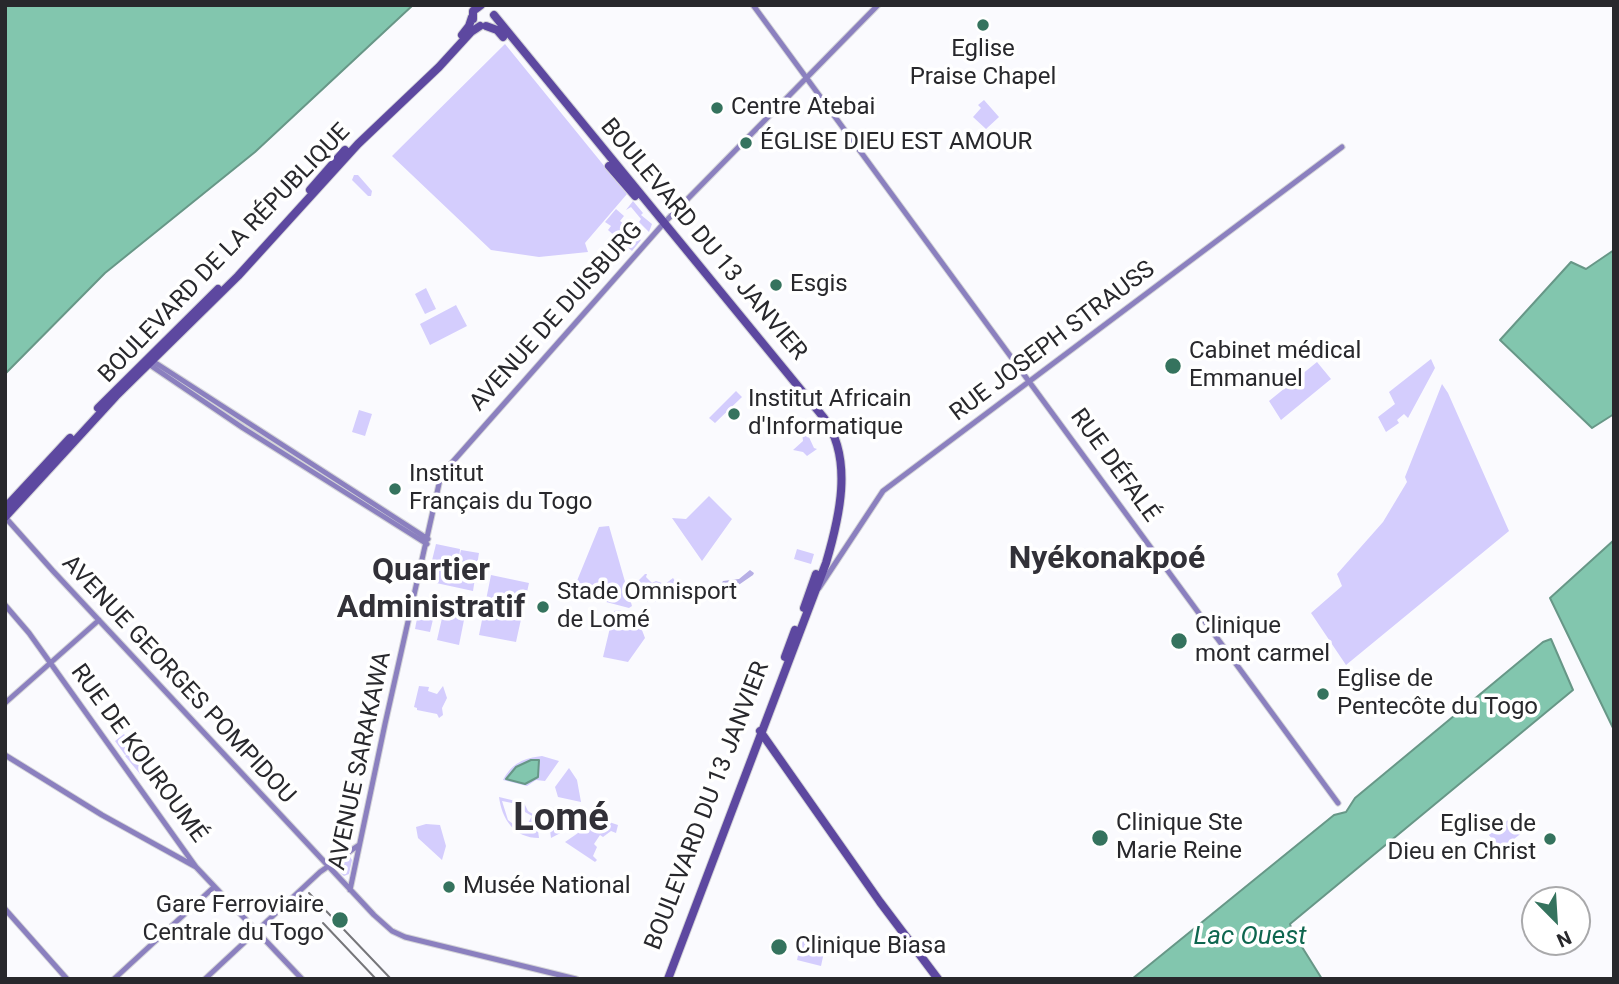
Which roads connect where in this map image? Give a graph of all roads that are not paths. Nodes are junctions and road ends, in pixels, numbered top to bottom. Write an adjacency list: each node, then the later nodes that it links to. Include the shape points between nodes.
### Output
1 (753, 5): 6 (street, RUE DÉFALÉ)
2 (878, 5): 6 (street, AVENUE DE DUISBURG)
3 (490, 8): 4 (highway, via 475,9); 5 (highway, via 491,23); 8 (highway, BOULEVARD DU 13 JANVIER)
4 (472, 17): 5 (highway); 9 (highway, BOULEVARD DE LA RÉPUBLIQUE, via 435,64 355,139)
5 (483, 26): 8 (highway, BOULEVARD DU 13 JANVIER, via 500,32); 9 (highway, BOULEVARD DE LA RÉPUBLIQUE, via 471,32 358,144 238,276)
6 (806, 78): 8 (street, AVENUE DE DUISBURG); 10 (street, RUE DÉFALÉ)
7 (1342, 147): 10 (street, RUE JOSEPH STRAUSS)
8 (662, 225): 11 (street, AVENUE DE DUISBURG); 15 (highway, BOULEVARD DU 13 JANVIER, via 834,433 840,452 840,491 832,540); 20 (highway, BOULEVARD DU 13 JANVIER, via 824,427 835,452 835,490 824,551)
9 (149, 361): 12 (highway, BOULEVARD DE LA RÉPUBLIQUE, via 110,395); 13 (highway, BOULEVARD DE LA RÉPUBLIQUE); 14 (street)
10 (1030, 381): 15 (street, RUE JOSEPH STRAUSS, via 883,491); 22 (street, RUE DÉFALÉ)
11 (442, 475): 14 (street, AVENUE SARAKAWA)
12 (5, 508)
13 (5, 517): 17 (street, AVENUE GEORGES POMPIDOU)
14 (427, 541): 23 (street, AVENUE SARAKAWA)
15 (815, 594): 20 (highway, BOULEVARD DU 13 JANVIER)
16 (5, 605): 18 (street, RUE DE KOUROUMÉ)
17 (99, 620): 18 (street); 29 (street, AVENUE GEORGES POMPIDOU)
18 (50, 661): 19 (street); 24 (street, RUE DE KOUROUMÉ)
19 (5, 703)
20 (760, 730): 43 (highway, BOULEVARD DU 13 JANVIER); 44 (highway)
21 (5, 755): 26 (street)
22 (1338, 803)
23 (359, 845): 25 (street); 27 (street, AVENUE SARAKAWA)
24 (186, 851): 26 (street); 30 (street, RUE DE KOUROUMÉ)
25 (347, 852): 27 (street); 28 (street)
26 (180, 859): 30 (street)
27 (356, 860): 32 (street, AVENUE SARAKAWA)
28 (333, 862): 29 (street); 31 (street)
29 (327, 866): 31 (street, AVENUE GEORGES POMPIDOU); 37 (street)
30 (197, 867): 34 (street, RUE DE KOUROUMÉ)
31 (333, 871): 33 (street)
32 (354, 873): 33 (street); 35 (street, AVENUE SARAKAWA)
33 (339, 878): 35 (street)
34 (214, 887): 37 (street, RUE DE KOUROUMÉ); 40 (street)
35 (350, 890): 42 (street, via 396,933)
36 (5, 909): 39 (street)
37 (257, 931): 38 (street); 41 (street, RUE DE KOUROUMÉ)
38 (207, 977)
39 (67, 979)
40 (114, 979)
41 (302, 979)
42 (576, 979)
43 (665, 979)
44 (938, 979)

